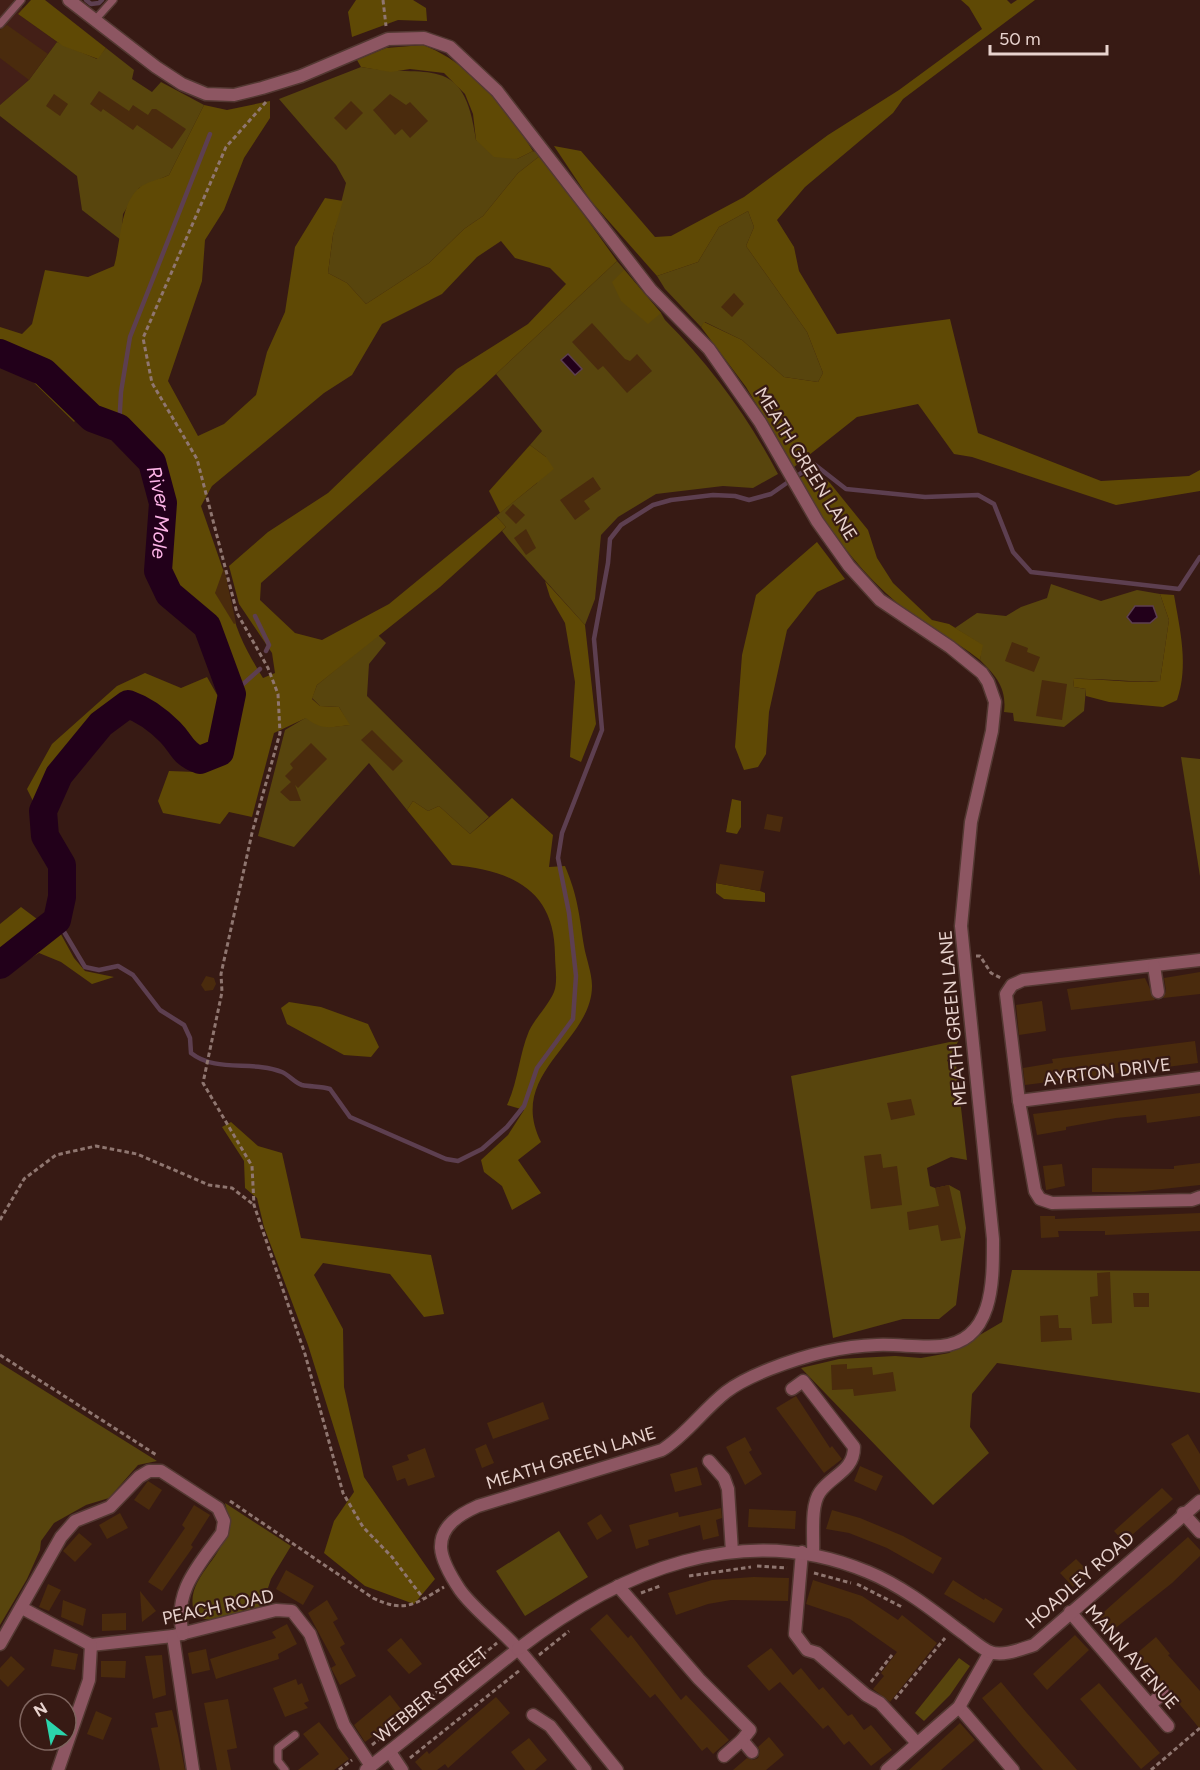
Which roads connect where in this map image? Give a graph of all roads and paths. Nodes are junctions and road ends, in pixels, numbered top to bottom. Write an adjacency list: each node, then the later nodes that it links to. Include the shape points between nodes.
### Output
1 (21, 0): 6 (lane)
2 (69, 0): 5 (street, MEATH GREEN LANE)
3 (113, 0): 5 (lane)
4 (383, 0): 7 (path)
5 (95, 20): 8 (street, MEATH GREEN LANE, via 182,84 206,94)
6 (0, 24)
7 (388, 39): 8 (street, MEATH GREEN LANE); 9 (street, MEATH GREEN LANE, via 424,38 450,47 497,91 651,290 709,350 760,422 817,521 849,566 880,600 950,647 988,682 995,702 971,822 961,926)
8 (262, 88): 17 (path, via 266,102 226,147 143,338 152,383 197,459 237,613 278,694 280,733 252,832 221,974 222,992 203,1083 252,1166)
9 (964, 957): 12 (path, via 980,956 991,973); 37 (street, MEATH GREEN LANE, via 993,1239 992,1282 985,1314 963,1338 943,1346 858,1347 772,1368 724,1393 662,1450 522,1490 465,1511 446,1528 441,1550 462,1592)
10 (1200, 960): 11 (street)
11 (1154, 966): 12 (street, via 1023,980); 13 (street)
12 (1012, 985): 15 (street, via 1006,994)
13 (1158, 992)
14 (1200, 1078): 15 (street, AYRTON DRIVE)
15 (1019, 1101): 16 (street, via 1035,1191 1040,1199 1052,1203)
16 (1200, 1197)
17 (254, 1205): 18 (path, via 232,1188 209,1185 137,1154 96,1146 56,1155 24,1179); 31 (path, via 305,1354 344,1493 363,1527)
18 (0, 1220)
19 (792, 1389): 25 (street, via 803,1381 854,1447 850,1465 820,1492 816,1501)
20 (708, 1461): 24 (street, via 724,1478 728,1489)
21 (1200, 1501): 22 (street, HOADLEY ROAD)
22 (1183, 1513): 23 (street); 34 (street, HOADLEY ROAD)
23 (1200, 1532)
24 (732, 1552): 25 (street); 29 (street, via 692,1558)
25 (807, 1553): 26 (street); 42 (street, via 870,1572)
26 (800, 1569): 27 (path, via 754,1566); 33 (path, via 857,1584); 46 (street, via 795,1634 807,1650 817,1653)
27 (687, 1576)
28 (668, 1583): 30 (path)
29 (618, 1586): 30 (street); 41 (street, via 575,1608)
30 (629, 1597): 55 (street, via 699,1679 750,1730)
31 (423, 1598)
32 (22, 1608): 36 (street, via 50,1554 75,1521 110,1507 138,1477 149,1471 161,1471 218,1508 224,1521 222,1533 181,1596); 39 (street); 40 (street)
33 (909, 1611)
34 (1070, 1612): 42 (street, HOADLEY ROAD, via 1034,1645 1013,1652); 48 (street, MANN AVENUE)
35 (571, 1629): 44 (path)
36 (178, 1635): 40 (street, PEACH ROAD); 59 (street, PEACH ROAD, via 276,1610 292,1611 310,1634 344,1725); 64 (street)
37 (506, 1636): 41 (street, MEATH GREEN LANE); 59 (path)
38 (945, 1638): 50 (path)
39 (0, 1644)
40 (91, 1645): 63 (street, via 89,1680)
41 (518, 1649): 57 (street, WEBBER STREET); 68 (street, MEATH GREEN LANE)
42 (990, 1652): 49 (street)
43 (892, 1655): 46 (path)
44 (538, 1656)
45 (520, 1670): 61 (path)
46 (863, 1692): 50 (street)
47 (1163, 1693): 48 (street)
48 (1150, 1705): 52 (street, MANN AVENUE)
49 (959, 1707): 56 (street); 70 (street)
50 (886, 1709): 56 (street)
51 (534, 1715): 67 (street, via 550,1726)
52 (1168, 1726)
53 (1200, 1728): 71 (path)
54 (295, 1735): 65 (lane, via 278,1748 278,1761)
55 (742, 1740): 58 (street); 60 (street)
56 (917, 1743): 69 (street)
57 (390, 1752): 61 (street); 62 (street, WEBBER STREET)
58 (752, 1752)
59 (361, 1754): 62 (street, PEACH ROAD); 66 (path)
60 (724, 1756)
61 (405, 1765)
62 (369, 1768)
63 (58, 1770)
64 (193, 1770)
65 (285, 1770)
66 (339, 1770)
67 (585, 1770)
68 (616, 1770)
69 (887, 1770)
70 (1013, 1770)
71 (1151, 1770)

